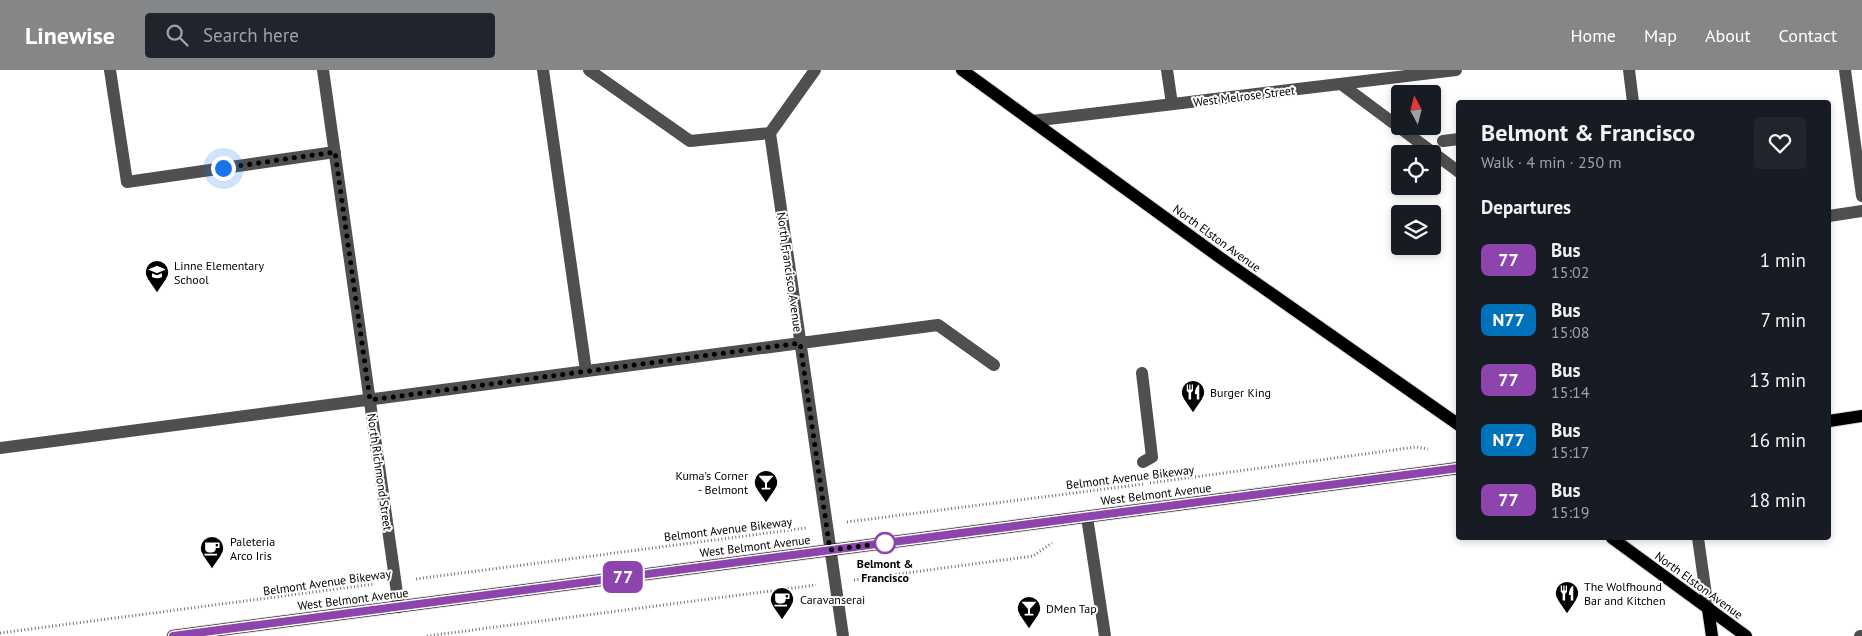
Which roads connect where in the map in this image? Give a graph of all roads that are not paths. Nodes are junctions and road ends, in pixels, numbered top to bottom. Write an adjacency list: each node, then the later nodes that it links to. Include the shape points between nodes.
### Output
1 (110, 70): 19 (street, via 127,182)
2 (324, 70): 19 (street, North Richmond Street)
3 (543, 70): 26 (street)
4 (589, 70): 16 (street, via 690,141)
5 (815, 70): 16 (street)
6 (962, 70): 15 (main road, North Elston Avenue)
7 (1167, 70): 14 (street)
8 (1456, 70): 11 (street, West Melrose Street)
9 (1629, 70): 13 (street)
10 (1845, 70): 21 (street)
11 (1414, 72): 12 (street, West Melrose Street)
12 (1341, 84): 14 (street, West Melrose Street); 20 (street)
13 (1633, 100)
14 (1172, 104): 15 (street, West Melrose Street)
15 (1032, 121): 31 (main road, North Elston Avenue)
16 (770, 133): 24 (street, North Francisco Avenue)
17 (1456, 139): 18 (street)
18 (1443, 141)
19 (335, 152): 28 (street, North Richmond Street)
20 (1456, 170)
21 (1862, 196)
22 (1862, 211): 23 (street)
23 (1831, 216)
24 (800, 343): 25 (street, via 938,325); 26 (street); 38 (street, North Francisco Avenue)
25 (994, 365)
26 (586, 371): 28 (street)
27 (1142, 373): 33 (street, via 1152,457)
28 (370, 400): 32 (street); 39 (street, North Richmond Street)
29 (1862, 416): 30 (main road)
30 (1831, 421)
31 (1456, 423)
32 (0, 448)
33 (1143, 462)
34 (1456, 468): 35 (main road, West Belmont Avenue)
35 (1087, 517): 38 (main road, West Belmont Avenue); 43 (street)
36 (1615, 540): 40 (main road, North Elston Avenue)
37 (1698, 540): 40 (street)
38 (830, 550): 39 (main road, West Belmont Avenue); 42 (street, North Francisco Avenue)
39 (399, 607): 41 (main road, West Belmont Avenue)
40 (1708, 609): 44 (main road); 45 (main road, North Elston Avenue)
41 (173, 636)
42 (843, 636)
43 (1104, 636)
44 (1712, 636)
45 (1746, 636)

